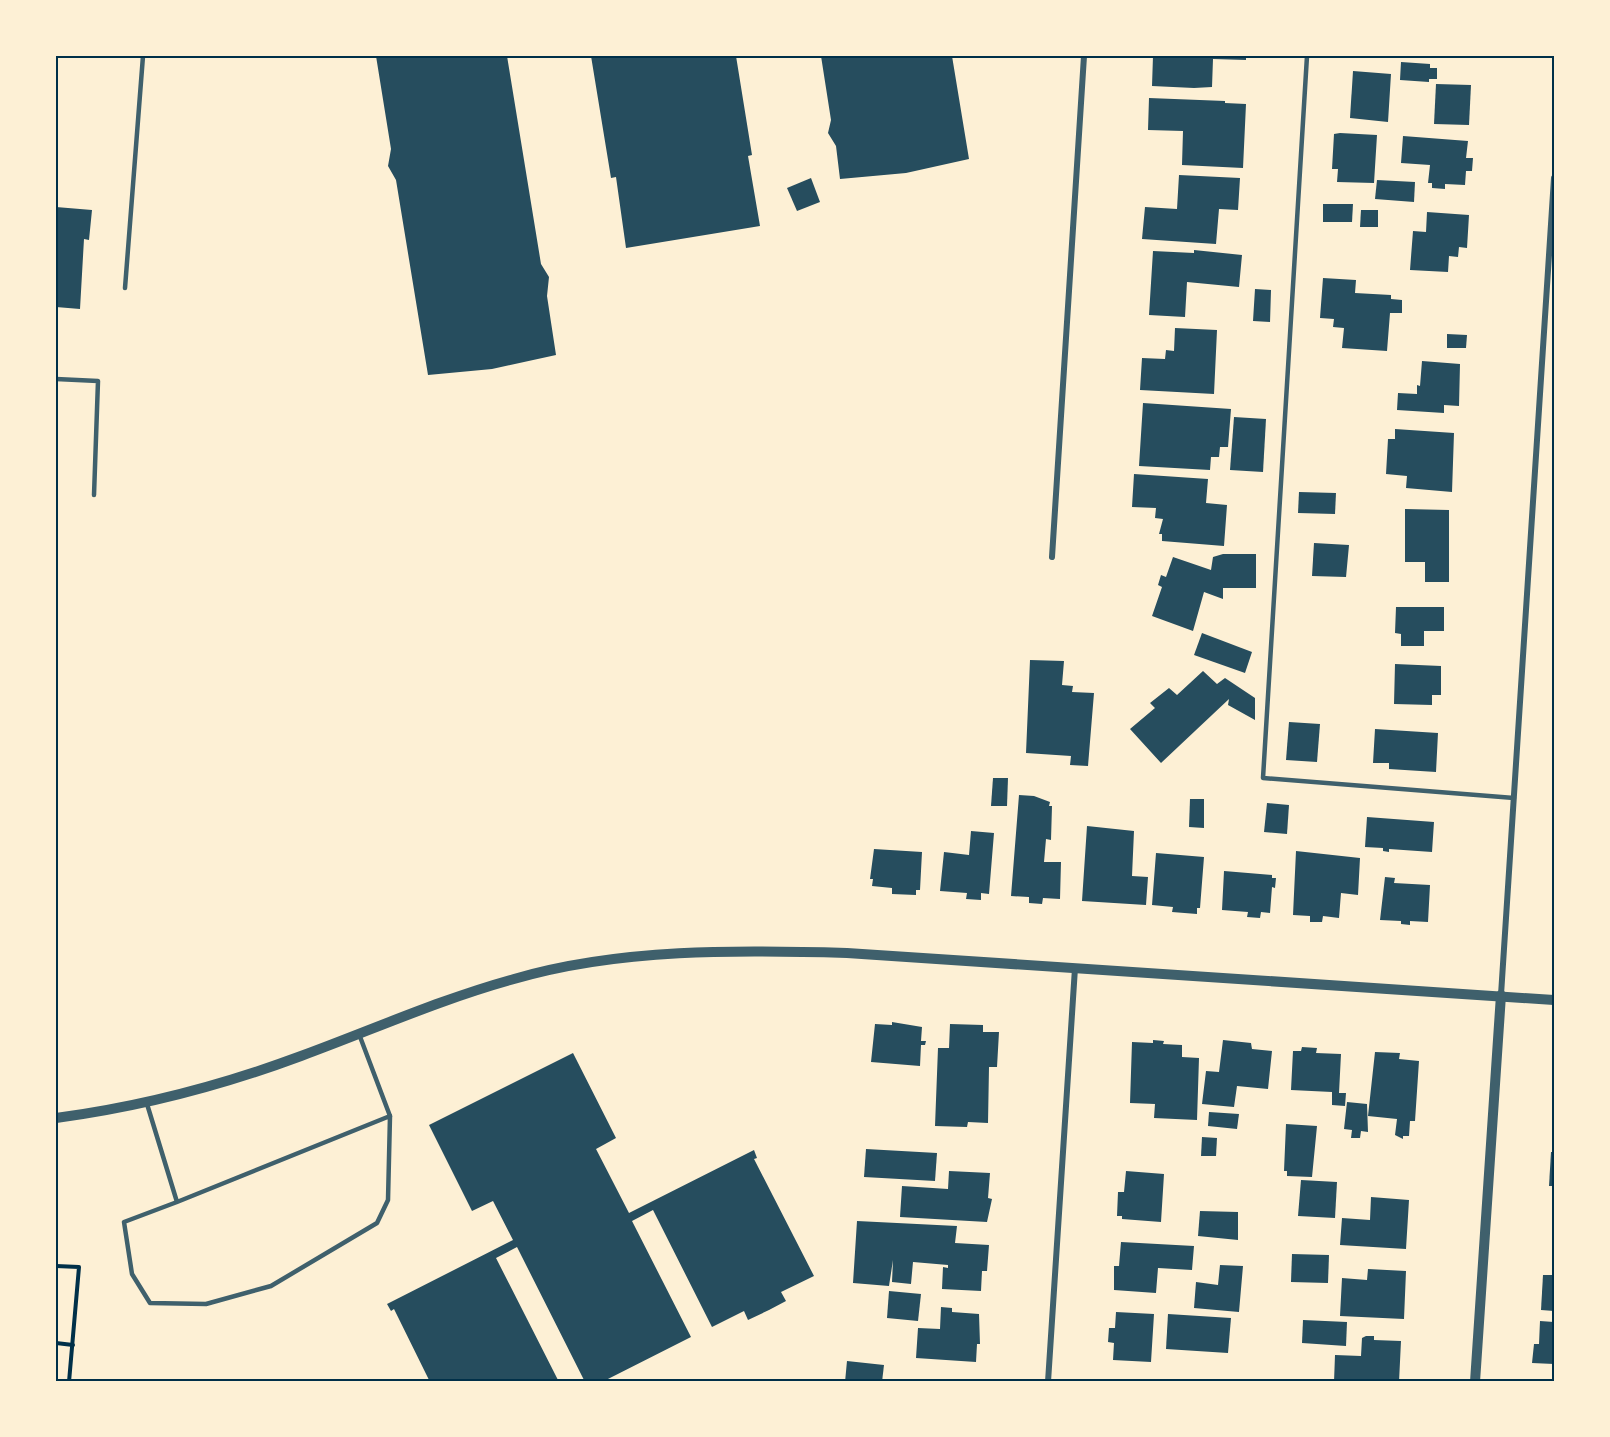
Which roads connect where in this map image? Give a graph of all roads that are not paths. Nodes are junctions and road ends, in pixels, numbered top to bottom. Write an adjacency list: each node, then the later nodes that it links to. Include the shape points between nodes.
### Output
1 (143, 56): 5 (lane)
2 (1084, 56): 8 (street)
3 (1307, 56): 9 (lane, via 1263,778)
4 (1554, 178): 9 (street)
5 (125, 288)
6 (56, 379): 7 (lane, via 98,381)
7 (94, 495)
8 (1052, 557)
9 (1514, 798): 11 (street)
10 (1075, 967): 11 (street); 13 (street, via 825,952 643,957 516,978); 18 (street)
11 (1501, 995): 12 (street); 19 (street)
12 (1554, 1000)
13 (358, 1033): 14 (street, via 300,1057 185,1093); 15 (lane)
14 (146, 1101): 16 (street); 17 (lane)
15 (390, 1116): 17 (lane); 17 (lane, via 388,1200 377,1223 271,1286 206,1304 150,1303 132,1274 124,1222)
16 (56, 1118)
17 (177, 1202)
18 (1048, 1382)
19 (1475, 1382)

